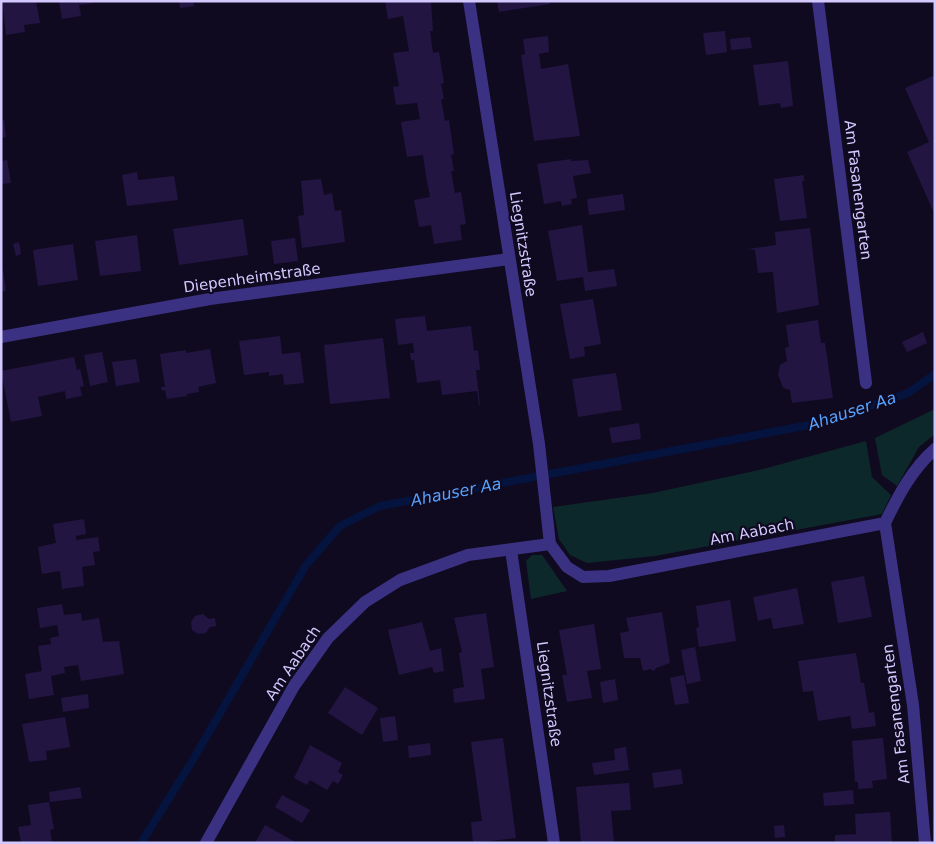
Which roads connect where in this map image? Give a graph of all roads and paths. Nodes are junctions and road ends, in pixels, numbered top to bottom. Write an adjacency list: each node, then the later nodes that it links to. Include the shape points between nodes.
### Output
1 (469, 1): 3 (street, Liegnitzstraße)
2 (818, 1): 5 (street, Am Fasanengarten)
3 (509, 259): 4 (street, Diepenheimstraße, via 210,299); 7 (street, Liegnitzstraße)
4 (1, 337)
5 (866, 384)
6 (935, 449): 8 (street, via 899,494)
7 (544, 492): 9 (street, Am Aabach)
8 (885, 523): 9 (street, Am Aabach, via 609,576 583,577 567,567); 13 (street, Am Fasanengarten, via 913,705)
9 (550, 544): 10 (street, Am Aabach)
10 (511, 550): 11 (street, Am Aabach, via 468,555 435,566 400,580 365,602 328,638 294,686); 12 (street, Liegnitzstraße)
11 (206, 843)
12 (554, 843)
13 (925, 843)

